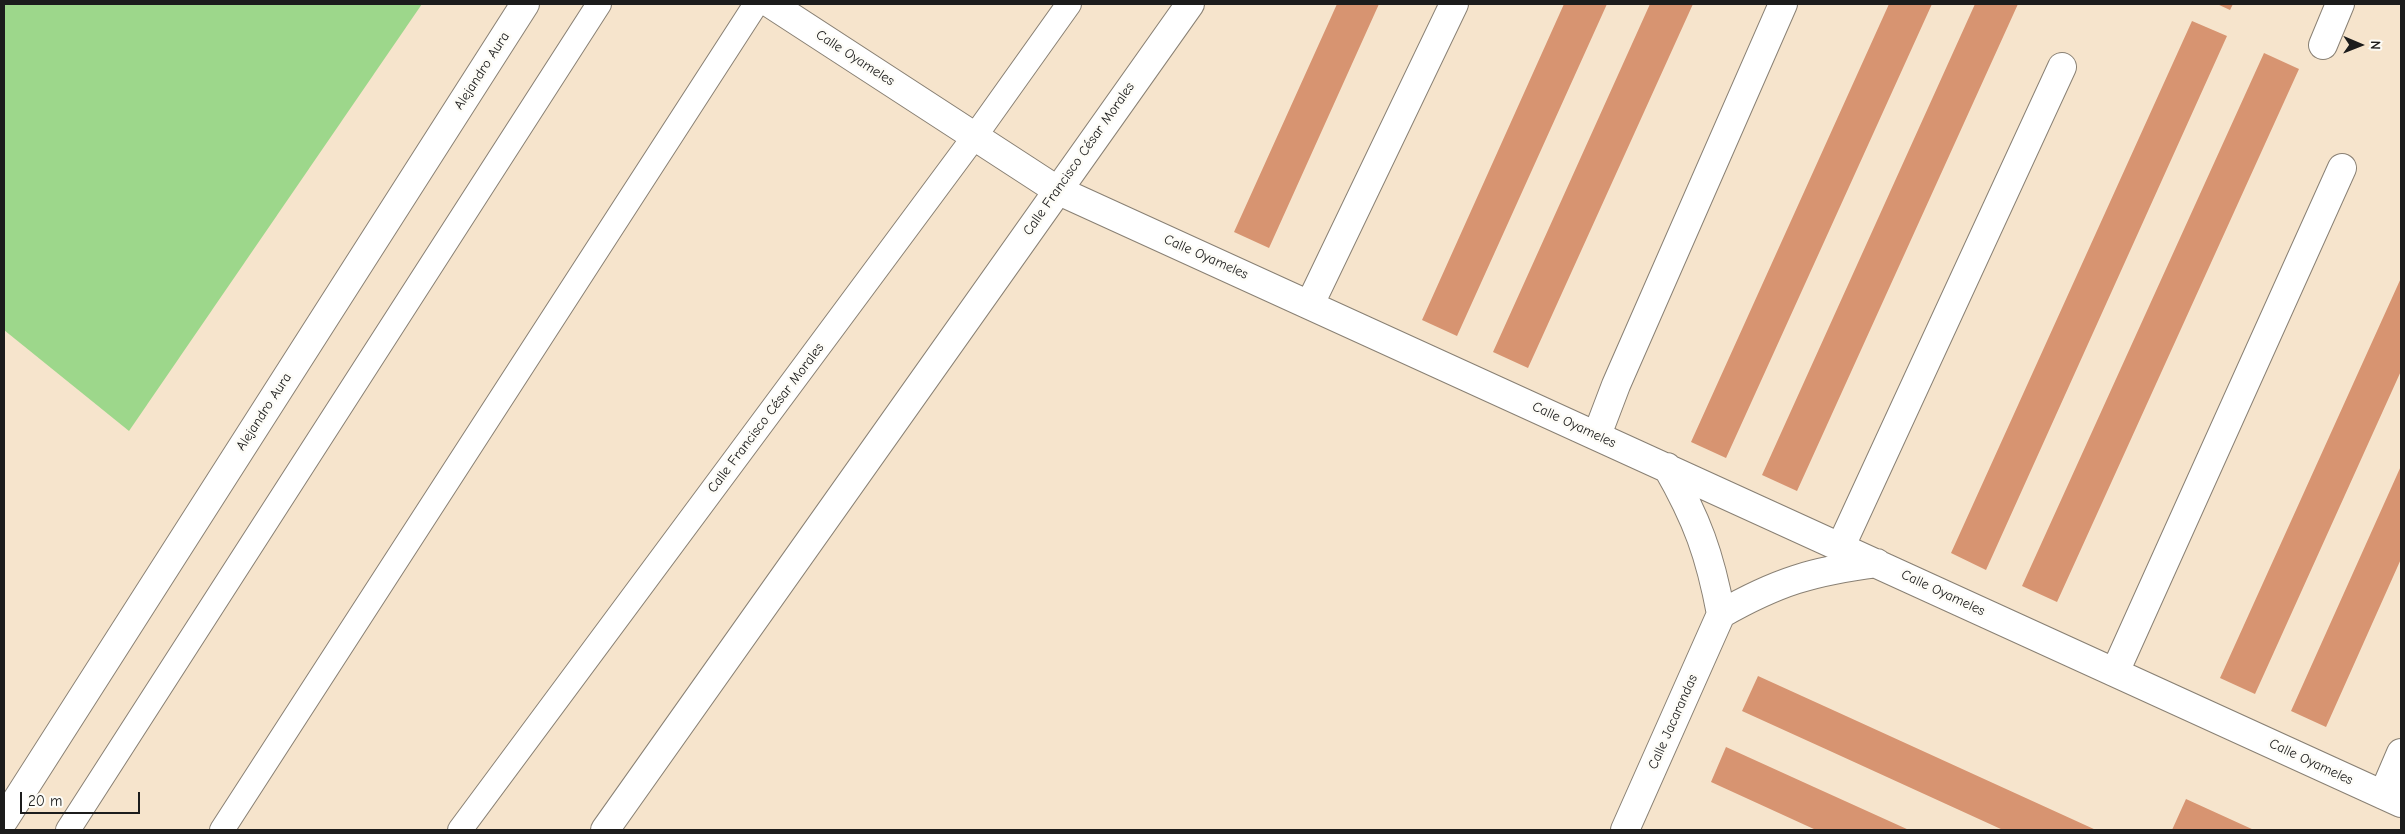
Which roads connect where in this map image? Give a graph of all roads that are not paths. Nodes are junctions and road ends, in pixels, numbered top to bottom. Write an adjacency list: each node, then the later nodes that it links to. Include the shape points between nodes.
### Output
1 (525, 4): 24 (street, Alejandro Aura)
2 (599, 4): 26 (lane)
3 (756, 4): 27 (lane)
4 (771, 4): 12 (street, Calle Oyameles)
5 (1069, 4): 12 (lane, Calle Francisco César Morales)
6 (1190, 4): 14 (street, Calle Francisco César Morales)
7 (1454, 4): 15 (street)
8 (1783, 4): 16 (street)
9 (2340, 4): 10 (street)
10 (2322, 45)
11 (2062, 67): 18 (street)
12 (975, 136): 14 (street, Calle Oyameles); 28 (lane, Calle Francisco César Morales)
13 (2342, 168): 21 (street)
14 (1057, 190): 15 (street, Calle Oyameles); 29 (street, Calle Francisco César Morales)
15 (1310, 304): 16 (street, Calle Oyameles)
16 (1597, 435): 17 (street, Calle Oyameles)
17 (1667, 467): 18 (street, Calle Oyameles); 20 (street, via 1705,543)
18 (1841, 546): 19 (street, Calle Oyameles)
19 (1877, 563): 20 (street, via 1833,568 1790,580); 21 (street, Calle Oyameles)
20 (1721, 614): 25 (street, Calle Jacarandas)
21 (2115, 672): 23 (street, Calle Oyameles)
22 (2401, 753): 23 (street)
23 (2392, 799)
24 (4, 820)
25 (1634, 827)
26 (68, 830)
27 (222, 830)
28 (460, 830)
29 (605, 830)

